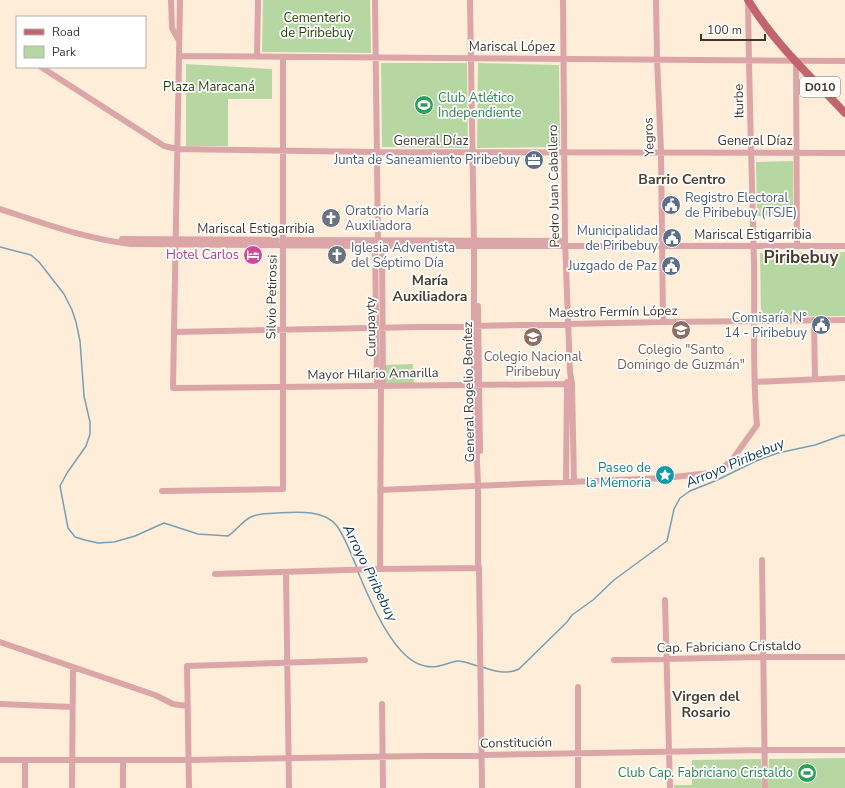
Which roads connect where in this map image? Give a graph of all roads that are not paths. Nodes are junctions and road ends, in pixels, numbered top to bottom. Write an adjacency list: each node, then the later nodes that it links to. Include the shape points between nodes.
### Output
1 (171, 0): 10 (street, via 172,28)
2 (180, 0): 10 (street)
3 (258, 0): 12 (street)
4 (375, 0): 14 (street, Curupayty)
5 (470, 0): 15 (street, General Rogelio Benítez)
6 (474, 0): 15 (street, General Rogelio Benítez)
7 (563, 0): 16 (street, Pedro Juan Caballero)
8 (656, 0): 17 (street, Yegros)
9 (748, 0): 18 (street, Iturbe); 19 (main road, D010, via 778,43)
10 (179, 41): 11 (street)
11 (179, 56): 12 (street, Mariscal López); 23 (street)
12 (257, 56): 13 (street, Mariscal López)
13 (284, 57): 14 (street, Mariscal López); 24 (street, Silvio Petirossi)
14 (376, 57): 15 (street, Mariscal López); 25 (street, Curupayty)
15 (473, 58): 16 (street, Mariscal López); 26 (street, General Rogelio Benítez)
16 (563, 58): 17 (street, Mariscal López); 27 (street, Pedro Juan Caballero)
17 (657, 59): 18 (street, Mariscal López); 28 (street, Yegros)
18 (749, 60): 19 (street, Mariscal López); 29 (street, Iturbe)
19 (796, 61): 20 (street, Mariscal López); 22 (main road, D010); 30 (street)
20 (845, 61)
21 (43, 68): 23 (street, General Díaz, via 164,146)
22 (845, 113)
23 (177, 149): 24 (street, General Díaz); 33 (street)
24 (284, 150): 25 (street, General Díaz); 34 (street, Silvio Petirossi)
25 (377, 152): 26 (street, General Díaz); 35 (street, Curupayty)
26 (474, 152): 27 (street, General Díaz); 36 (street, General Rogelio Benítez)
27 (564, 152): 28 (street, General Díaz); 37 (street, Pedro Juan Caballero)
28 (660, 152): 29 (street, General Díaz); 38 (street, Yegros)
29 (752, 153): 30 (street, General Díaz); 39 (street, Iturbe)
30 (796, 153): 31 (street, General Díaz); 40 (street)
31 (845, 153)
32 (0, 209): 33 (street, Mariscal Estigarribia, via 107,241 131,244)
33 (176, 242): 34 (street, Mariscal Estigarribia); 50 (street)
34 (284, 242): 35 (street, Mariscal Estigarribia); 49 (street, Silvio Petirossi)
35 (378, 243): 36 (street, Mariscal Estigarribia); 48 (street, Curupayty, via 382,249)
36 (476, 243): 37 (street, Mariscal Estigarribia); 47 (street, General Rogelio Benítez)
37 (565, 244): 38 (street, Mariscal Estigarribia); 46 (street, Pedro Juan Caballero)
38 (661, 246): 39 (street, Mariscal Estigarribia); 45 (street, Yegros)
39 (754, 246): 40 (street, Mariscal Estigarribia); 44 (street, Iturbe)
40 (796, 246): 41 (street, Mariscal Estigarribia)
41 (845, 246)
42 (814, 320): 43 (street, Maestro Fermín López); 44 (street, Maestro Fermín López); 52 (street)
43 (845, 320)
44 (755, 321): 45 (street, Maestro Fermín López); 53 (street, Iturbe)
45 (663, 322): 46 (street, Maestro Fermín López)
46 (568, 324): 47 (street, Maestro Fermín López); 55 (street, Pedro Juan Caballero)
47 (477, 325): 48 (street, Maestro Fermín López); 54 (street, General Rogelio Benítez)
48 (379, 327): 49 (street, Maestro Fermín López); 56 (street, Curupayty, via 383,382)
49 (283, 329): 50 (street, Maestro Fermín López); 57 (street, Silvio Petirossi)
50 (174, 332): 57 (street, Mayor Hilario Amarilla, via 173,388)
51 (845, 378): 52 (street)
52 (815, 379): 53 (street)
53 (755, 382): 59 (street, Iturbe, via 757,425 732,460 718,472 665,478)
54 (477, 384): 55 (street, Mayor Hilario Amarilla); 56 (street, Mayor Hilario Amarilla); 60 (street, General Rogelio Benítez)
55 (569, 384): 58 (street); 59 (street)
56 (381, 385): 57 (street, Mayor Hilario Amarilla); 61 (street, Curupayty)
57 (282, 386): 62 (street, Silvio Petirossi, via 283,489)
58 (566, 482): 59 (street, Iturbe); 60 (street, Iturbe)
59 (574, 482)
60 (479, 486): 61 (street, Iturbe); 64 (street, General Rogelio Benítez)
61 (380, 490): 65 (street, Curupayty)
62 (162, 491)
63 (762, 560): 70 (street)
64 (479, 568): 65 (street); 86 (street, General Rogelio Benítez)
65 (380, 569): 66 (street)
66 (286, 572): 67 (street); 75 (street)
67 (215, 574)
68 (665, 600): 72 (street)
69 (0, 642): 76 (street)
70 (763, 657): 71 (street, Cap. Fabriciano Cristaldo); 72 (street, Cap. Fabriciano Cristaldo); 82 (street)
71 (845, 657)
72 (668, 659): 74 (street, Cap. Fabriciano Cristaldo); 84 (street)
73 (365, 660): 75 (street)
74 (614, 660)
75 (287, 663): 80 (street, via 187,666); 88 (street)
76 (73, 667): 80 (street, via 155,695 173,704); 81 (street)
77 (578, 687): 85 (street)
78 (0, 704): 81 (street)
79 (382, 704): 87 (street)
80 (187, 706): 93 (street)
81 (72, 707): 91 (street)
82 (765, 750): 83 (street, Constitución); 84 (street, Constitución); 103 (street)
83 (845, 750)
84 (670, 752): 85 (street, Constitución); 102 (street)
85 (578, 753): 86 (street, Constitución); 101 (street)
86 (481, 754): 87 (street, Constitución); 100 (street, General Rogelio Benítez)
87 (382, 756): 88 (street, Constitución); 99 (street)
88 (289, 759): 93 (street, Constitución); 98 (street)
89 (0, 760): 90 (street, Constitución)
90 (25, 760): 91 (street, Constitución); 94 (street)
91 (72, 760): 92 (street, Constitución); 95 (street)
92 (123, 760): 93 (street, Constitución); 96 (street)
93 (188, 760): 97 (street)
94 (25, 788)
95 (72, 788)
96 (122, 788)
97 (189, 788)
98 (289, 788)
99 (383, 788)
100 (482, 788)
101 (578, 788)
102 (670, 788)
103 (765, 788)

